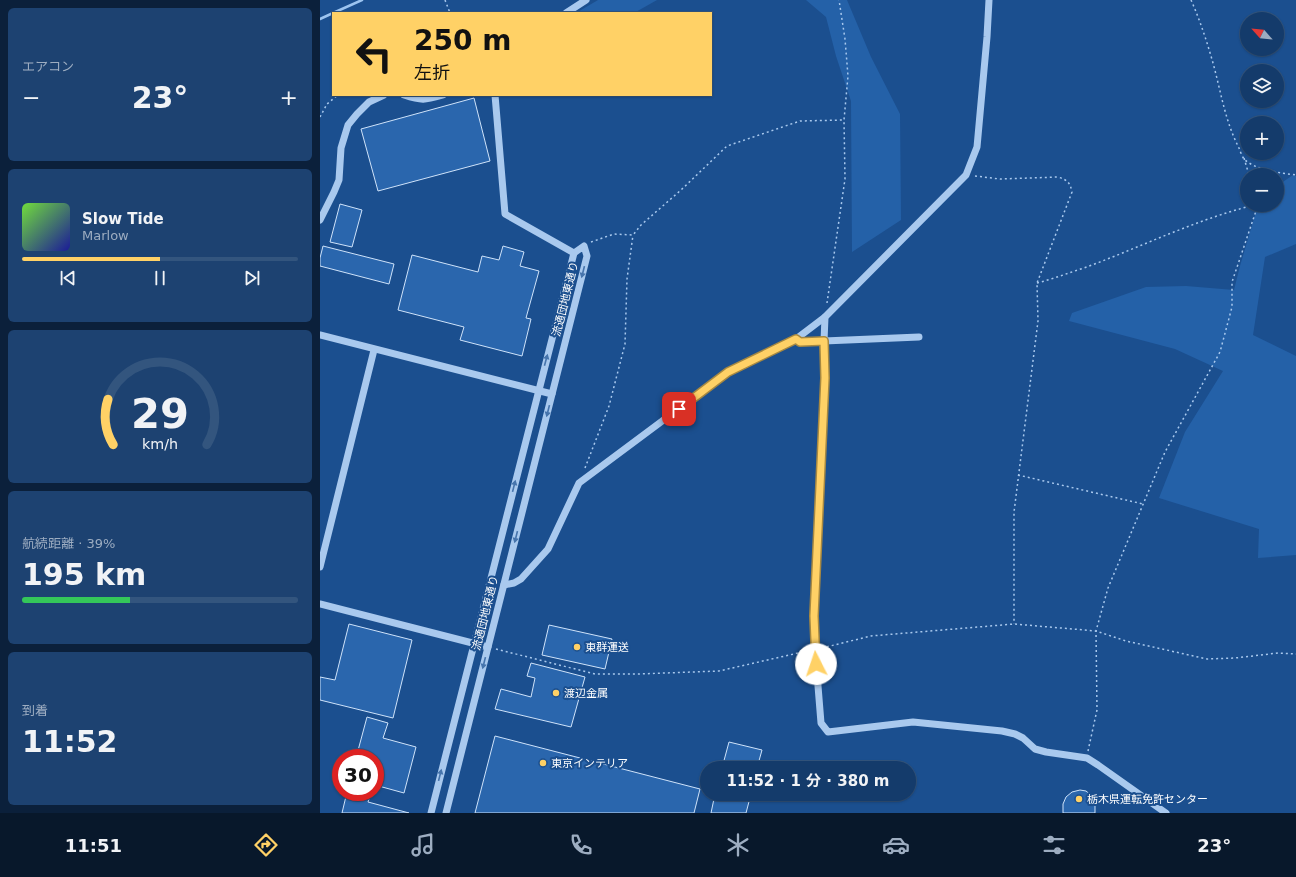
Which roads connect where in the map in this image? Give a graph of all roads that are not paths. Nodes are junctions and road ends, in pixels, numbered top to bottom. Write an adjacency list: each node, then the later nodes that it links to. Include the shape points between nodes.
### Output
1 (586, 0): 3 (street)
2 (988, 0): 10 (street, via 978,147 966,175)
3 (568, 12)
4 (382, 96): 8 (street, via 369,102 348,125 341,148 339,180)
5 (407, 96): 6 (street, via 418,100)
6 (440, 96)
7 (495, 96): 9 (street, via 505,214)
8 (320, 220)
9 (574, 253): 16 (street, 流通団地東通り, one-way to 9); 17 (street, 流通団地東通り, one-way to 17, via 584,246 587,256)
10 (825, 317): 13 (street); 14 (street)
11 (320, 335): 15 (street)
12 (919, 337): 14 (street)
13 (796, 339): 14 (street, via 800,342); 19 (street, via 728,372 579,483 548,549 521,578)
14 (824, 341): 25 (street, via 825,378 814,608 821,723 828,732 913,722 1015,734 1035,749 1087,758)
15 (374, 350): 16 (street); 18 (street)
16 (538, 391): 17 (street); 21 (street, 流通団地東通り, one-way to 16)
17 (552, 394): 19 (street, 流通団地東通り, one-way to 19)
18 (320, 567)
19 (504, 585): 22 (street, 流通団地東通り)
20 (320, 604): 21 (street)
21 (474, 643): 22 (street); 23 (street, 流通団地東通り, one-way to 21)
22 (488, 647): 24 (street, 流通団地東通り, one-way to 24)
23 (431, 813)
24 (446, 813)
25 (1166, 813)

